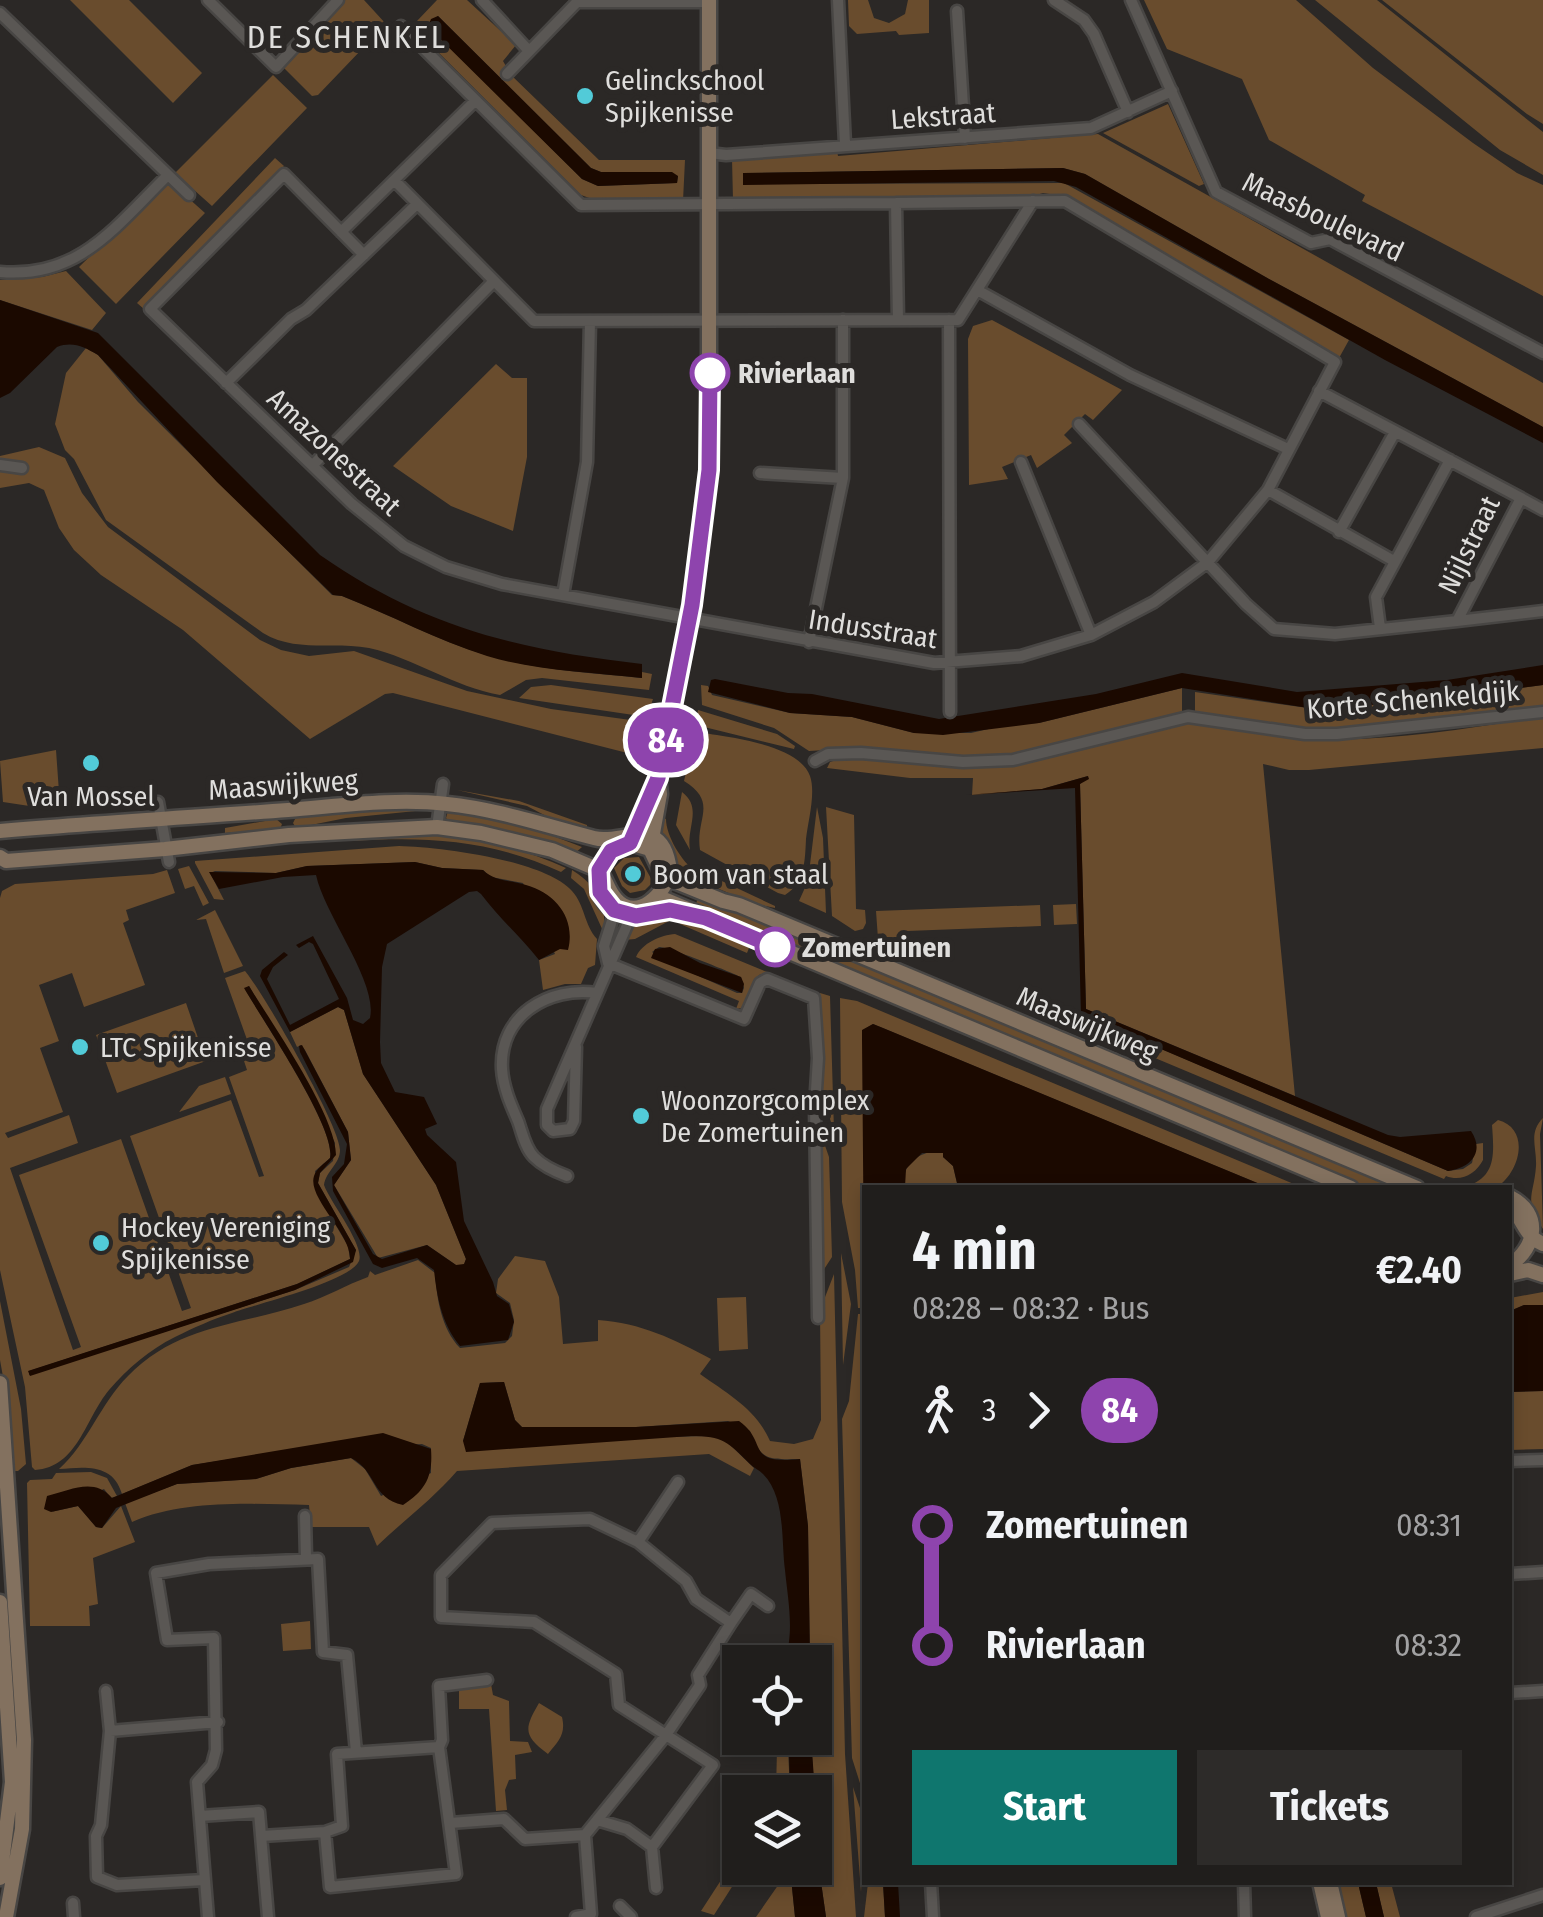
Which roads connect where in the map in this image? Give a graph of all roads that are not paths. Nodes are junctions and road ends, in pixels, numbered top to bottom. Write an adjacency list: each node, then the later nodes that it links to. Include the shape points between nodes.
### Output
1 (208, 0): 2 (street, via 276,67)
2 (338, 0)
3 (482, 0): 12 (street)
4 (838, 0): 18 (street)
5 (1054, 0): 16 (street, via 1094,34)
6 (1131, 0): 14 (street, Maasboulevard)
7 (577, 1): 8 (street); 12 (street)
8 (709, 1): 19 (street)
9 (957, 12): 17 (street)
10 (0, 13): 20 (street)
11 (402, 26): 15 (street)
12 (530, 51): 13 (street)
13 (506, 74)
14 (1172, 91): 16 (street, Lekstraat); 37 (street, Maasboulevard, via 1216,192 1311,243 1330,239)
15 (475, 101): 21 (street); 26 (street, via 581,205)
16 (1128, 112): 17 (street, Lekstraat, via 1091,128)
17 (965, 138): 18 (street, Lekstraat)
18 (846, 144): 19 (street, Lekstraat)
19 (709, 153): 26 (street)
20 (168, 176): 22 (street); 29 (street, via 75,259 42,272)
21 (396, 182): 25 (street); 27 (street)
22 (189, 195)
23 (1033, 201): 24 (street); 31 (street); 39 (street, Indusstraat, via 1064,200 1334,362)
24 (896, 203): 26 (street); 35 (street)
25 (417, 204): 28 (street); 30 (street)
26 (709, 205): 33 (street)
27 (341, 232): 28 (street); 38 (street, Amazonestraat, via 284,174 150,309)
28 (364, 255): 38 (street)
29 (0, 272)
30 (494, 281): 32 (street, via 534,320); 46 (street)
31 (978, 291): 36 (street, via 963,316); 42 (street, via 1130,375)
32 (590, 320): 33 (street); 56 (street, via 586,462)
33 (710, 320): 34 (street); 58 (street, via 709,470)
34 (843, 320): 35 (street); 49 (street)
35 (898, 320): 36 (street)
36 (949, 320): 63 (street)
37 (1543, 353)
38 (226, 383): 46 (street, Amazonestraat)
39 (1319, 391): 41 (street, Nijlstraat); 42 (street, Indusstraat)
40 (1080, 424): 54 (street, Nijlstraat)
41 (1395, 432): 43 (street, Nijlstraat); 53 (street)
42 (1288, 449): 50 (street, Indusstraat)
43 (1450, 460): 51 (street, Nijlstraat); 55 (street)
44 (1021, 462): 61 (street)
45 (0, 465): 47 (street)
46 (313, 465): 56 (street, Amazonestraat, via 383,531 424,557 473,576)
47 (22, 468)
48 (760, 472): 49 (street)
49 (843, 478): 62 (street)
50 (1268, 490): 53 (street); 54 (street, Indusstraat)
51 (1521, 498): 52 (street); 59 (street, Nijlstraat)
52 (1543, 510)
53 (1339, 532): 55 (street)
54 (1208, 562): 60 (street, Nijlstraat, via 1274,628 1334,634); 61 (street, Indusstraat, via 1154,602)
55 (1394, 562): 60 (street, via 1376,597)
56 (564, 595): 58 (street, Amazonestraat)
57 (1543, 611): 59 (street)
58 (690, 618): 62 (street, Indusstraat); 67 (street)
59 (1457, 620): 60 (street, Nijlstraat)
60 (1380, 628)
61 (1091, 635): 63 (street, Indusstraat, via 1020,656)
62 (809, 642): 63 (street, Indusstraat)
63 (951, 663): 64 (street)
64 (950, 712)
65 (1543, 712): 66 (street, Korte Schenkeldijk, via 1321,734 1188,717 1013,760 860,753)
66 (815, 761)
67 (658, 778): 74 (street); 75 (street)
68 (443, 784): 70 (street)
69 (158, 802): 71 (street)
70 (441, 803): 71 (street, Maaswijkweg); 72 (street); 76 (street, Maaswijkweg)
71 (160, 819): 73 (street, Maaswijkweg); 77 (street)
72 (437, 827): 77 (street, Maaswijkweg, via 289,835); 80 (street, Maaswijkweg, via 540,848)
73 (0, 831)
74 (632, 838): 75 (street); 76 (street); 79 (street)
75 (652, 839): 79 (street, via 664,850)
76 (611, 845): 80 (street)
77 (167, 856): 78 (street, Maaswijkweg)
78 (0, 857)
79 (670, 875): 81 (street); 89 (street, Maaswijkweg)
80 (599, 878): 82 (street); 83 (street)
81 (658, 903): 83 (street); 88 (street, Maaswijkweg, via 698,911)
82 (614, 910): 83 (street); 84 (street, via 604,946)
83 (633, 911): 84 (street)
84 (608, 963): 85 (street); 96 (street, via 744,1019 767,979 814,998)
85 (597, 993): 86 (street); 87 (street, via 564,992 534,1004 516,1019 502,1056 507,1094 526,1144 533,1156)
86 (576, 1048): 86 (street, via 544,1117 553,1131 570,1130 574,1121)
87 (567, 1176)
88 (1343, 1185)
89 (1410, 1185)
90 (1512, 1197): 92 (street)
91 (1512, 1209): 92 (street)
92 (1538, 1237): 94 (street)
93 (1543, 1266): 94 (street)
94 (1515, 1267): 95 (street)
95 (1543, 1275)
96 (818, 1318)
97 (0, 1383): 98 (street)
98 (2, 1429): 138 (street, via 24,1740 24,1800)
99 (1543, 1460): 100 (street)
100 (1512, 1462)
101 (678, 1482): 103 (street)
102 (304, 1516): 104 (street)
103 (638, 1542): 109 (street, via 686,1581 696,1599); 117 (street, via 590,1519 492,1523 442,1575 441,1617 534,1622 616,1674 618,1704)
104 (306, 1557): 115 (street, via 156,1573 168,1640 214,1638); 119 (street, via 318,1559 323,1652 347,1654)
105 (1543, 1572): 106 (street)
106 (1512, 1574)
107 (0, 1602): 110 (street)
108 (768, 1606): 109 (street, via 750,1594)
109 (732, 1623): 117 (street)
110 (3, 1676): 127 (street, via 12,1782)
111 (487, 1680): 118 (street, via 439,1686)
112 (106, 1691): 116 (street)
113 (1543, 1691): 114 (street)
114 (1512, 1692)
115 (218, 1722): 116 (street); 120 (street, via 212,1765 197,1782)
116 (110, 1731): 128 (street, via 97,1877 116,1885)
117 (666, 1735): 121 (street); 126 (street, via 713,1765)
118 (439, 1746): 119 (street); 122 (street)
119 (356, 1752): 123 (street, via 338,1754 342,1826)
120 (200, 1816): 125 (street, via 260,1812); 128 (street)
121 (596, 1820): 124 (street); 126 (street, via 627,1829)
122 (450, 1824): 123 (street, via 456,1874 330,1886); 124 (street, via 504,1819 525,1839)
123 (325, 1832): 125 (street)
124 (585, 1835): 137 (street)
125 (262, 1836): 141 (street)
126 (652, 1847): 133 (street)
127 (0, 1878)
128 (204, 1880): 140 (street)
129 (931, 1885): 144 (street)
130 (1244, 1885): 145 (street)
131 (1321, 1885): 146 (street)
132 (1330, 1885): 146 (street)
133 (656, 1888)
134 (1543, 1895): 147 (street)
135 (73, 1903): 139 (street)
136 (620, 1906): 143 (street)
137 (592, 1916): 142 (street)
138 (6, 1917)
139 (74, 1917)
140 (208, 1917)
141 (268, 1917)
142 (576, 1917)
143 (631, 1917)
144 (933, 1917)
145 (1245, 1917)
146 (1334, 1917)
147 (1476, 1917)

